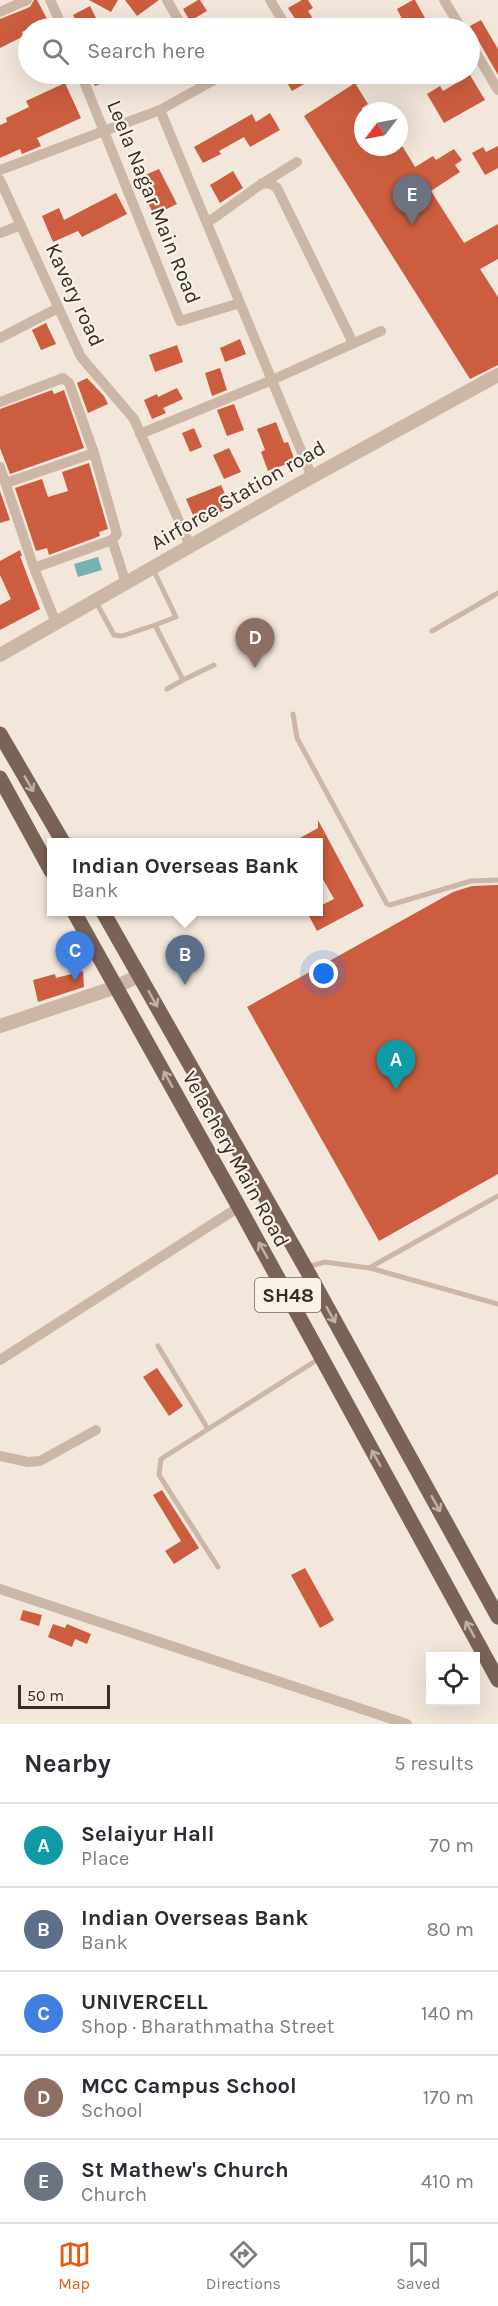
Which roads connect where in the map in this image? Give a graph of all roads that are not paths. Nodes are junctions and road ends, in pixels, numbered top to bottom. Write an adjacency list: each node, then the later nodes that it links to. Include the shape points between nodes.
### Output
1 (27, 0): 6 (street)
2 (50, 0): 7 (street)
3 (167, 0): 8 (street)
4 (444, 0): 10 (street)
5 (275, 2): 9 (street)
6 (0, 12)
7 (58, 18)
8 (177, 18)
9 (282, 18)
10 (455, 18)
11 (480, 60): 14 (street)
12 (85, 84): 16 (street, Leela Nagar Main Road)
13 (200, 84): 15 (street)
14 (498, 90)
15 (160, 110): 16 (street); 21 (street)
16 (104, 131): 18 (street); 24 (street, Leela Nagar Main Road, via 180,321)
17 (297, 162): 20 (street)
18 (0, 171)
19 (0, 180): 22 (street, Kavery road)
20 (262, 183): 21 (street); 28 (street, via 277,188)
21 (207, 223): 24 (street)
22 (21, 225): 23 (street); 25 (street, Kavery road)
23 (0, 233)
24 (240, 303): 30 (street)
25 (58, 308): 27 (street); 32 (street, Kavery road, via 81,357 134,419)
26 (381, 331): 28 (street)
27 (0, 338)
28 (353, 343): 30 (street)
29 (498, 375): 35 (street, Airforce Station road)
30 (272, 380): 32 (street); 35 (street)
31 (0, 402): 33 (street, via 63,378 69,382)
32 (140, 434): 38 (street, Kavery road)
33 (94, 453): 36 (street); 37 (street, via 117,534)
34 (0, 467): 36 (street)
35 (312, 477): 38 (street, Airforce Station road)
36 (6, 483): 39 (street)
37 (112, 540): 39 (street); 41 (street)
38 (190, 546): 40 (street, Airforce Station road)
39 (34, 568): 44 (street)
40 (153, 568): 41 (street, Airforce Station road); 45 (lane, via 176,617)
41 (126, 583): 43 (street, Airforce Station road)
42 (498, 593): 46 (lane)
43 (95, 601): 44 (street, Airforce Station road); 45 (lane, via 114,635)
44 (56, 623): 47 (street, Airforce Station road)
45 (155, 625): 49 (lane)
46 (432, 631)
47 (0, 655)
48 (214, 665): 49 (lane)
49 (183, 680): 50 (lane)
50 (167, 689)
51 (293, 714): 56 (lane, via 297,738 387,904 471,881)
52 (0, 734): 54 (main road, one-way to 54)
53 (0, 778): 55 (main road)
54 (60, 838)
55 (47, 863)
56 (498, 880)
57 (76, 916): 60 (main road, Velachery Main Road / SH48)
58 (105, 916): 59 (main road, SH48)
59 (140, 975): 60 (street); 64 (main road, SH48, one-way to 64)
60 (116, 987): 61 (street); 63 (main road, Velachery Main Road / SH48, one-way to 60)
61 (0, 1026)
62 (498, 1196): 65 (lane)
63 (240, 1207): 68 (main road, Velachery Main Road / SH48, one-way to 63); 69 (street)
64 (305, 1267): 65 (lane, via 325,1262); 75 (main road, SH48, one-way to 75)
65 (369, 1268): 66 (lane)
66 (498, 1304)
67 (158, 1346): 70 (lane)
68 (322, 1358): 70 (lane); 76 (main road, Velachery Main Road / SH48, one-way to 68)
69 (0, 1360)
70 (208, 1429): 73 (lane, via 160,1459 159,1475)
71 (96, 1430): 72 (street, via 40,1461)
72 (0, 1456)
73 (218, 1567)
74 (0, 1589): 77 (street)
75 (498, 1617)
76 (498, 1680)
77 (407, 1724)

